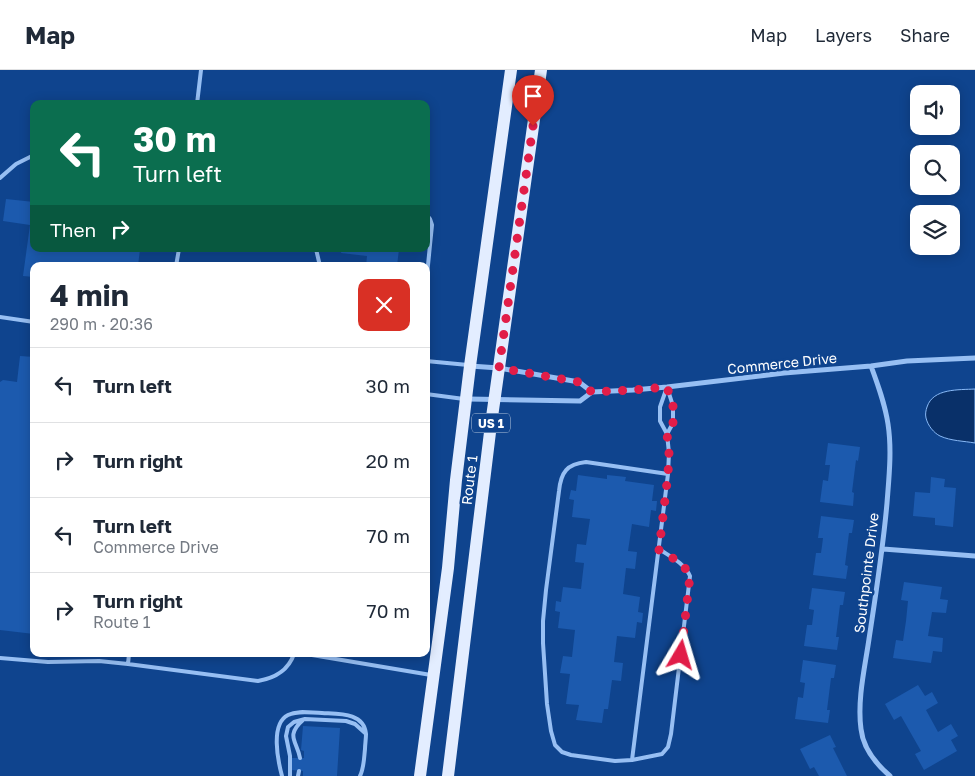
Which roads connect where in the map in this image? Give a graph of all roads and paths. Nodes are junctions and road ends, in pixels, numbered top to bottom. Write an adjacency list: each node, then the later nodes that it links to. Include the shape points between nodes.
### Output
1 (201, 70): 4 (lane)
2 (511, 70): 13 (main road, Route 1 / US 1)
3 (541, 70): 15 (main road, Route 1 / US 1)
4 (197, 100)
5 (30, 157): 6 (lane)
6 (0, 178)
7 (430, 219): 8 (lane)
8 (430, 242)
9 (0, 317): 10 (lane)
10 (30, 321)
11 (975, 358): 14 (street, Commerce Drive)
12 (430, 361): 13 (lane)
13 (470, 366): 15 (street); 19 (main road, Route 1 / US 1)
14 (871, 366): 16 (street, Commerce Drive); 23 (street, Southpointe Drive, via 888,425 890,454)
15 (499, 368): 17 (street, via 579,382); 20 (main road, Route 1 / US 1)
16 (667, 387): 17 (street, Commerce Drive); 21 (lane, via 673,406 673,423); 21 (lane, via 660,407 660,421)
17 (592, 392): 20 (street, Commerce Drive, via 580,401)
18 (430, 394): 19 (lane)
19 (466, 399): 20 (street, Commerce Drive); 31 (main road, Route 1 / US 1)
20 (495, 399): 40 (main road, Route 1 / US 1)
21 (667, 434): 22 (lane)
22 (668, 474): 24 (lane); 35 (lane, via 586,462 574,464 565,471 560,482 552,540 543,642 547,704 555,745 571,755)
23 (883, 549): 25 (street); 41 (street, Southpointe Drive, via 860,718 866,746)
24 (659, 550): 35 (lane); 35 (lane, via 684,566 690,576 671,734 668,747 662,754)
25 (975, 556)
26 (129, 657): 30 (lane)
27 (292, 657): 30 (lane, via 282,672 258,681)
28 (323, 657): 31 (lane)
29 (0, 658): 30 (lane)
30 (128, 664)
31 (434, 676): 39 (main road, Route 1 / US 1)
32 (305, 719): 33 (lane, via 346,721 360,727); 34 (lane, via 293,734); 37 (lane, via 294,722 287,731)
33 (366, 734): 36 (lane, via 357,718 348,715 289,714 277,731); 38 (lane)
34 (300, 758)
35 (632, 760)
36 (282, 776)
37 (290, 776)
38 (360, 776)
39 (420, 776)
40 (448, 776)
41 (890, 776)

